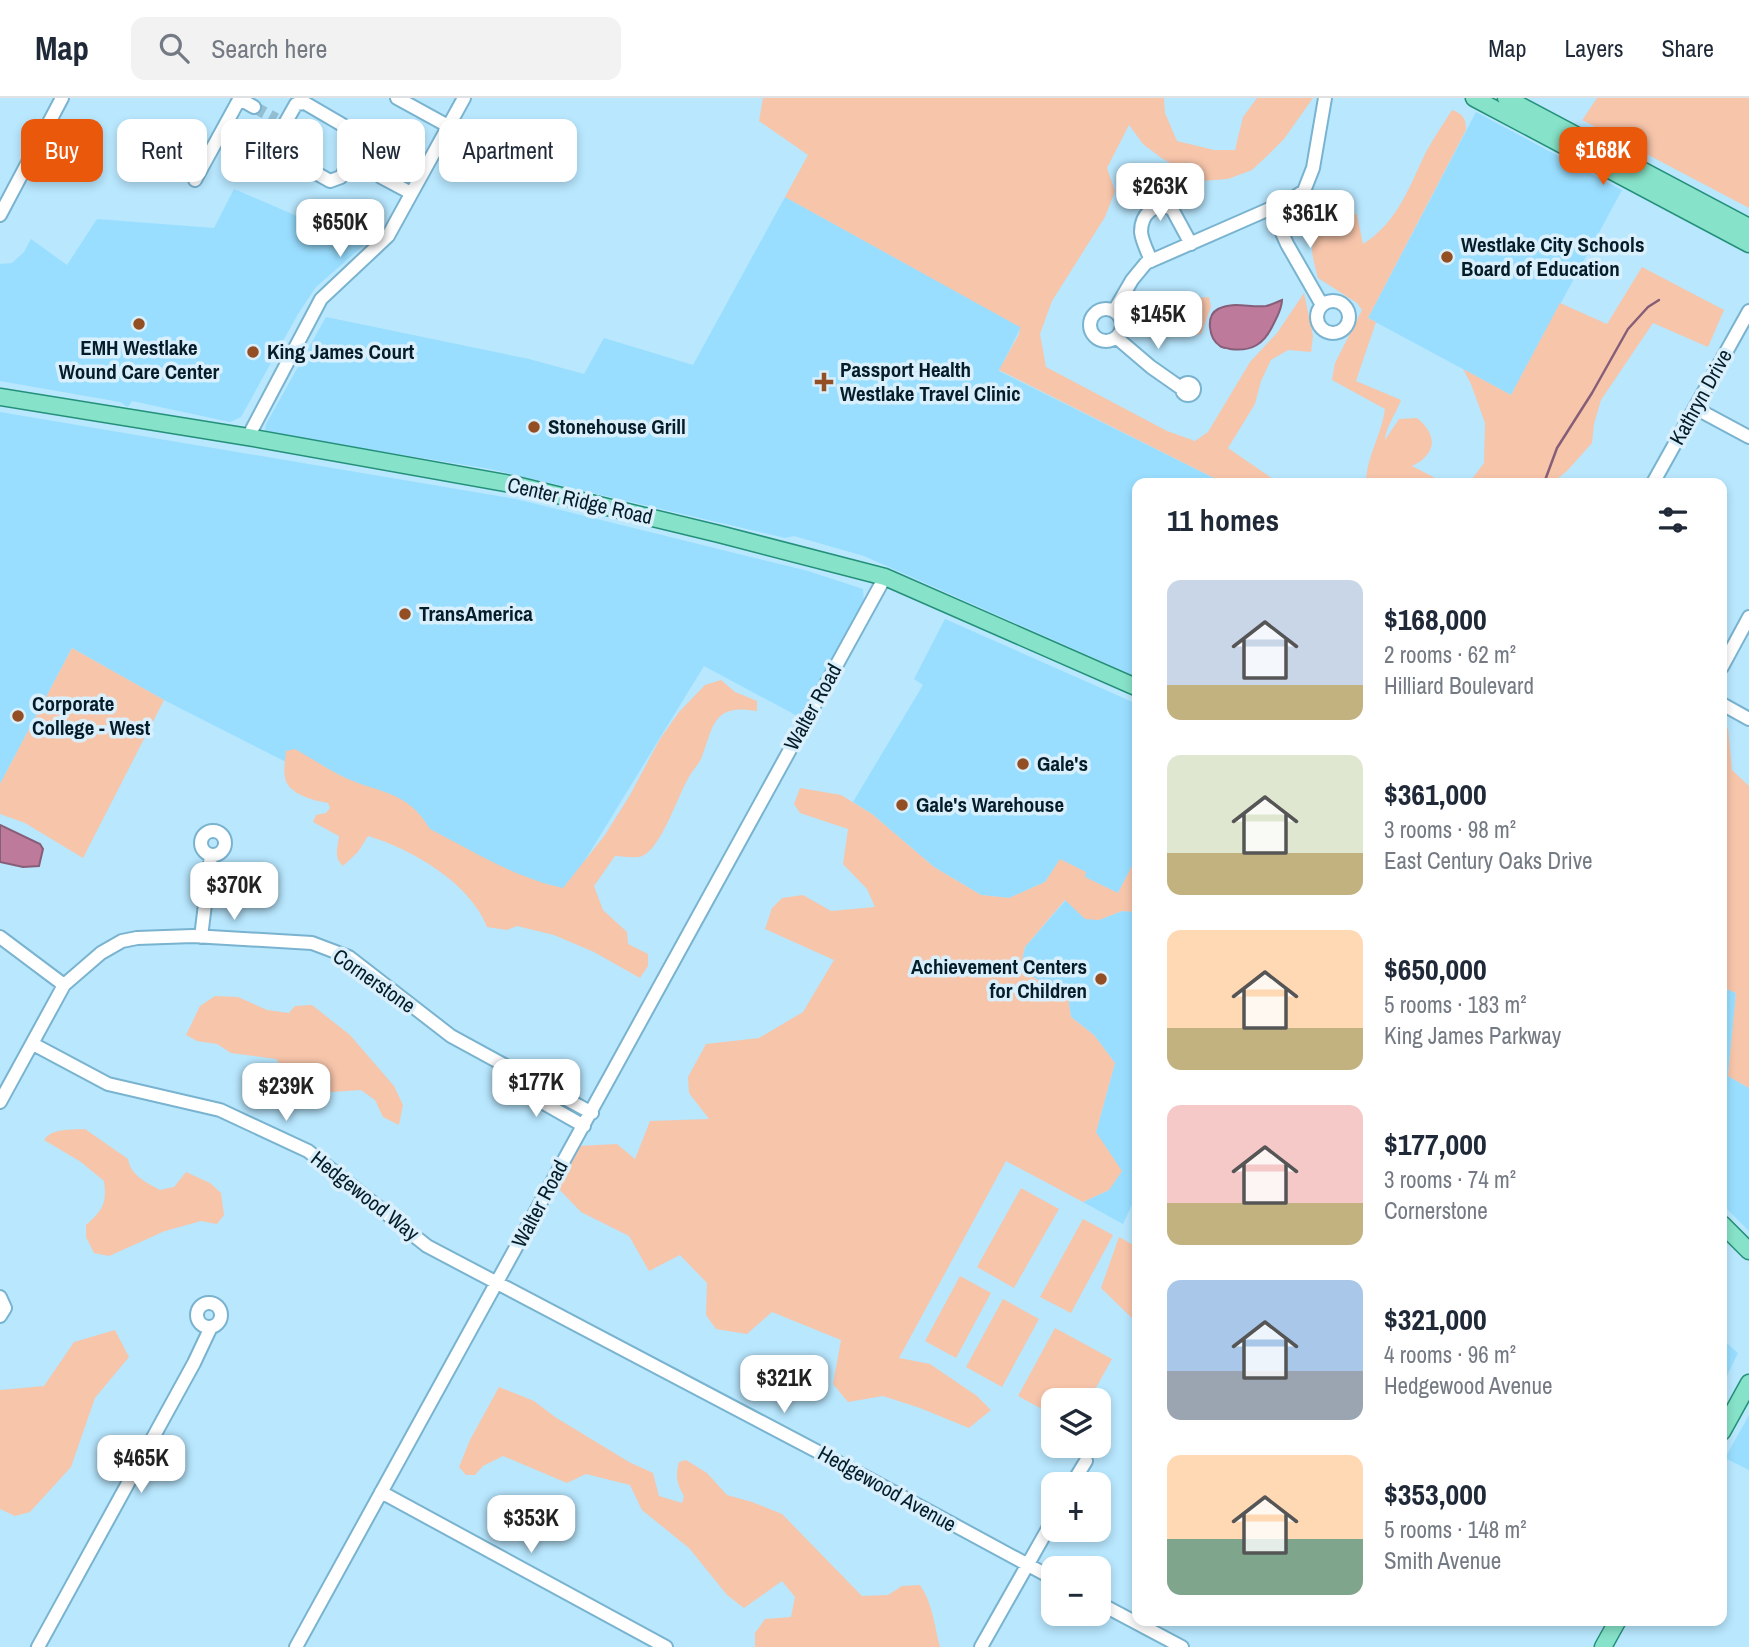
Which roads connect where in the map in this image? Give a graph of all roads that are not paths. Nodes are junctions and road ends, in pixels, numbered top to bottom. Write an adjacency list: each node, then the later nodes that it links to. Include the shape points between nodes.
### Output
1 (62, 98): 17 (street)
2 (397, 98): 10 (street)
3 (464, 98): 9 (street)
4 (1325, 98): 16 (street, via 1304,191)
5 (1474, 98): 20 (main road)
6 (1507, 98): 18 (main road)
7 (240, 99): 8 (street); 13 (street)
8 (254, 107)
9 (452, 119)
10 (439, 121)
11 (281, 122): 11 (street, via 296,104 305,103 358,134 361,142 354,162 341,177 330,181 277,152 274,143)
12 (439, 143): 15 (street)
13 (207, 158)
14 (390, 182): 15 (street)
15 (411, 194): 29 (street, via 388,236 321,299)
16 (1271, 208): 19 (street); 22 (street)
17 (0, 215)
18 (1749, 227)
19 (1191, 244): 21 (street); 21 (street, via 1172,209 1154,207 1144,219 1141,235)
20 (1749, 244)
21 (1151, 261): 23 (street, via 1138,272)
22 (1322, 305)
23 (1114, 311): 25 (street, via 1123,329); 25 (street, via 1105,309 1090,323 1099,340)
24 (1749, 311): 28 (street, Kathryn Drive)
25 (1117, 338): 26 (street)
26 (1181, 388)
27 (0, 397): 29 (main road, Center Ridge Road)
28 (1695, 408): 30 (street); 31 (street, Kathryn Drive)
29 (248, 437): 32 (main road, Center Ridge Road, via 516,485)
30 (1749, 437)
31 (1656, 478)
32 (885, 577): 35 (main road, Center Ridge Road); 45 (street, Walter Road)
33 (1749, 618): 34 (street)
34 (1727, 658)
35 (1132, 685)
36 (1727, 707): 37 (street)
37 (1749, 719)
38 (211, 855): 40 (street)
39 (0, 937): 41 (street)
40 (201, 937): 41 (street, Cornerstone, via 122,941); 43 (street, Cornerstone, via 312,943 335,950 451,1036)
41 (64, 985): 42 (street, Cornerstone)
42 (33, 1044): 44 (street, Cornerstone); 49 (street, Hedgewood Way, via 108,1084 220,1110 308,1151 428,1245)
43 (523, 1075): 45 (street, Cornerstone); 46 (street, Cornerstone, via 540,1101)
44 (0, 1102)
45 (592, 1112): 46 (street, Walter Road)
46 (583, 1126): 49 (street, Walter Road)
47 (1727, 1229): 48 (main road)
48 (1749, 1251)
49 (498, 1282): 57 (street, Walter Road); 59 (street, Hedgewood Avenue)
50 (0, 1297): 51 (street, via 5,1305)
51 (0, 1316)
52 (212, 1327): 65 (street)
53 (1749, 1383): 54 (main road)
54 (1727, 1423)
55 (1086, 1461): 56 (street)
56 (1079, 1472)
57 (381, 1492): 66 (street, Walter Road); 67 (street)
58 (1041, 1541): 59 (street)
59 (1027, 1565): 60 (street, Hedgewood Avenue); 68 (street)
60 (1041, 1572)
61 (1111, 1609): 62 (street)
62 (1132, 1620)
63 (1142, 1626): 69 (street)
64 (1614, 1626): 70 (main road)
65 (38, 1647)
66 (296, 1647)
67 (666, 1647)
68 (981, 1647)
69 (1182, 1647)
70 (1602, 1647)

